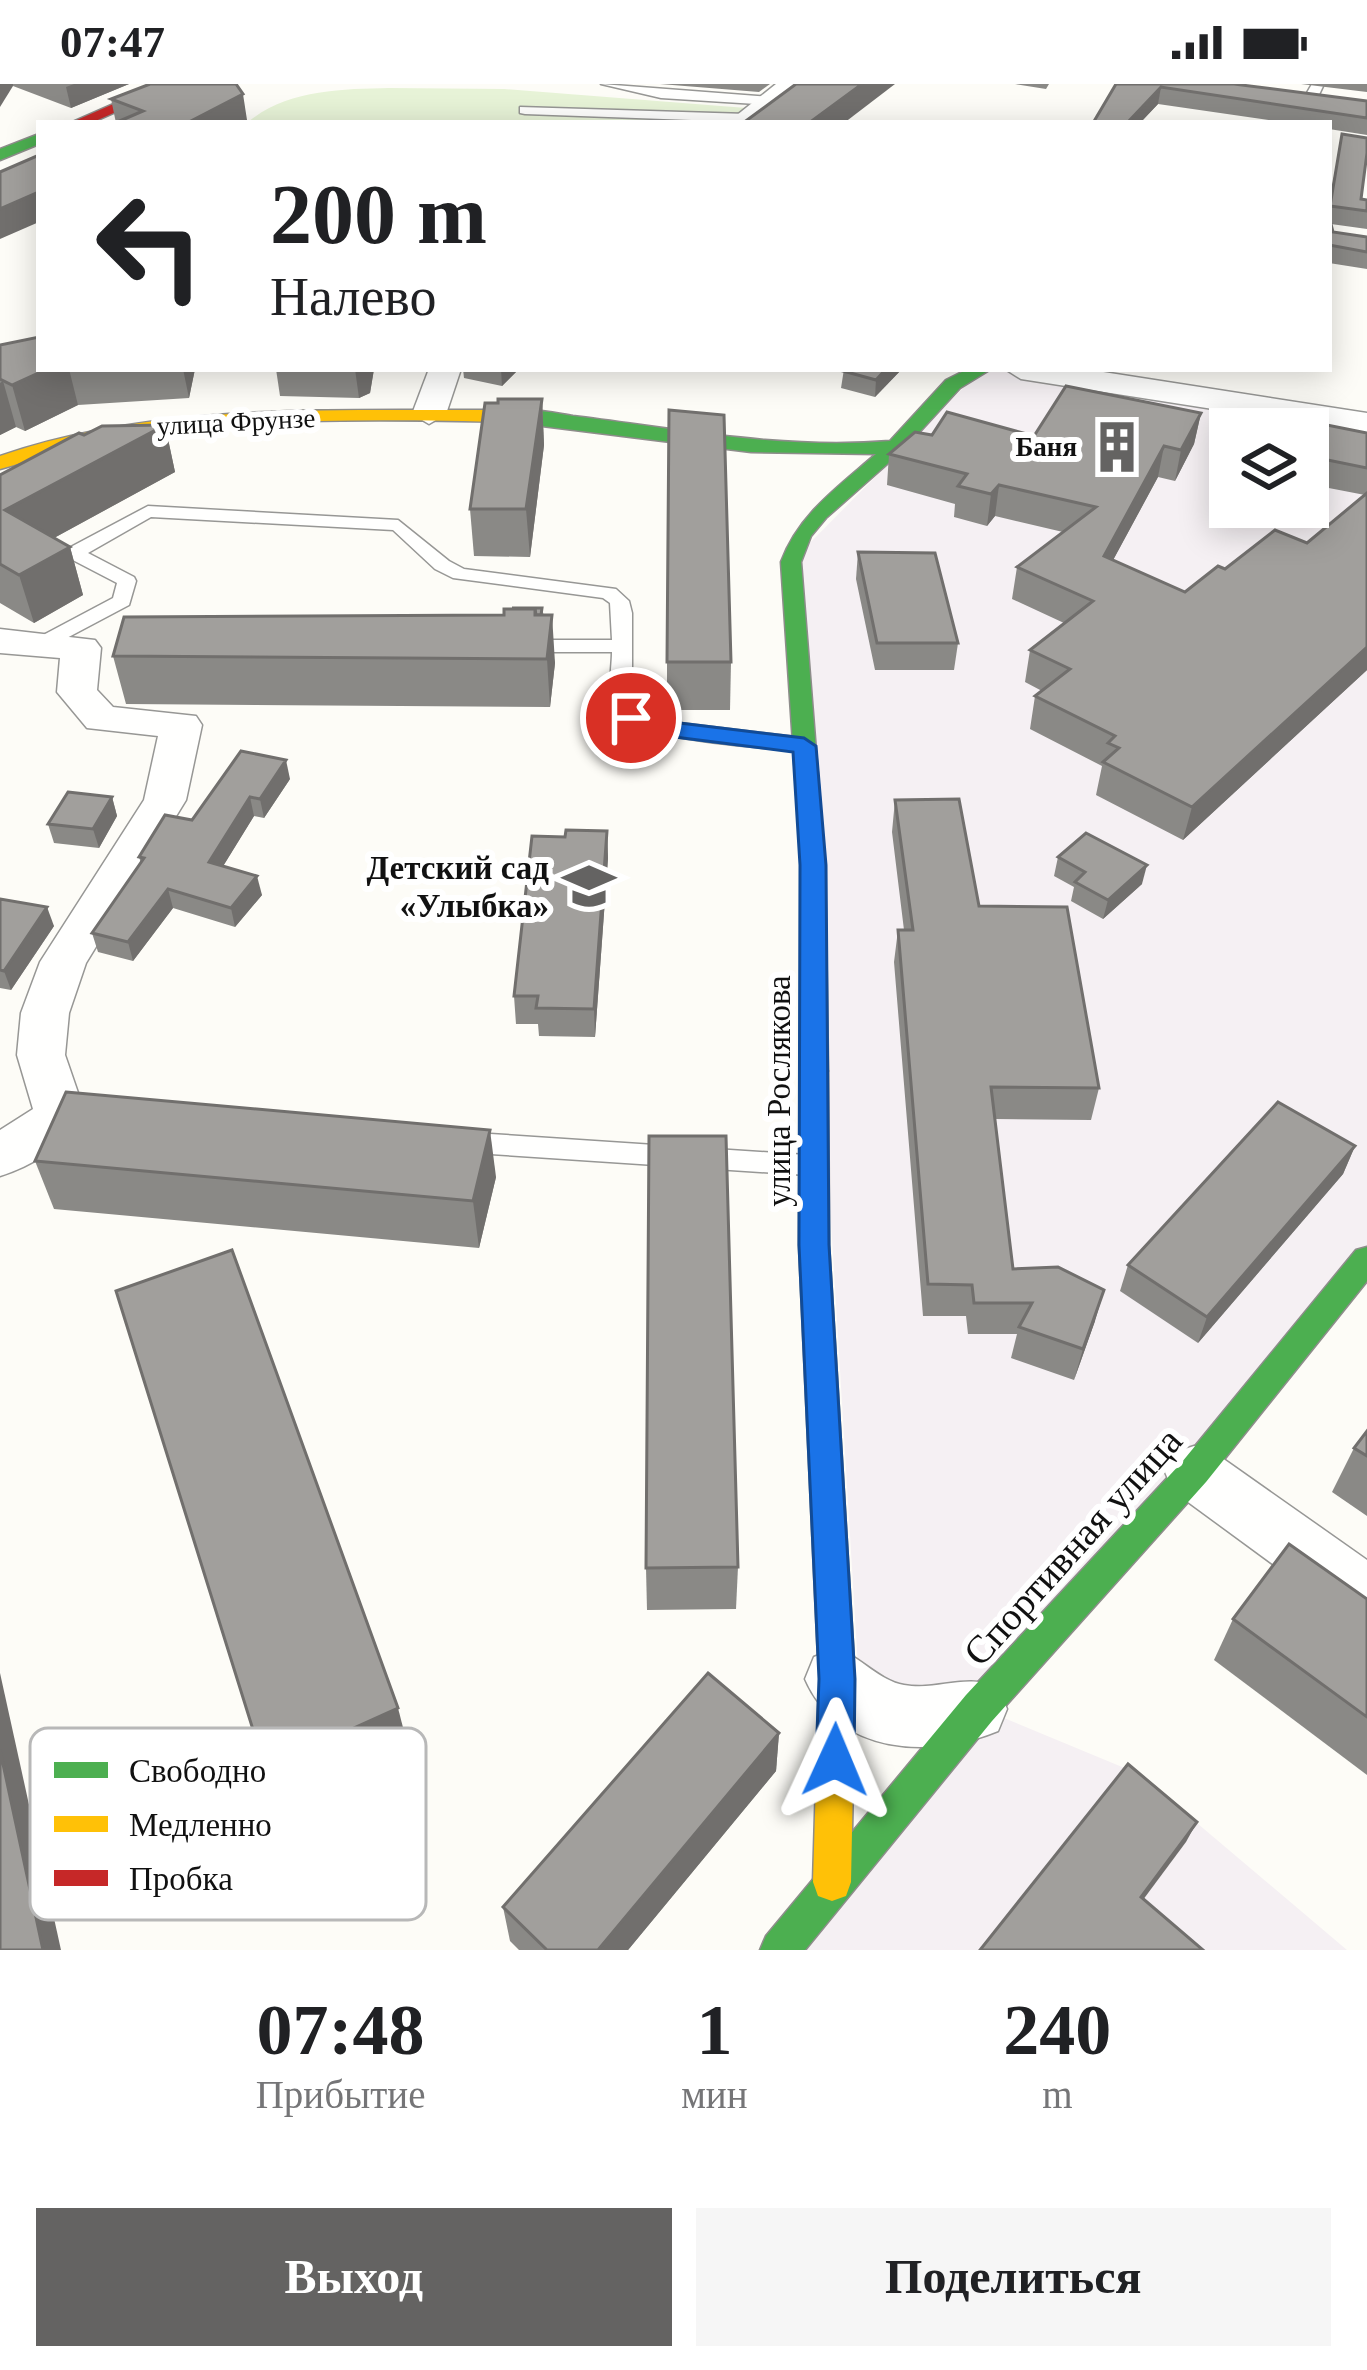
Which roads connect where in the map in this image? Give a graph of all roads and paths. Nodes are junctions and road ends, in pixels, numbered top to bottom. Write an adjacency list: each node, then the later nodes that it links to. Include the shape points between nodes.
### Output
1 (171, 84): 8 (street)
2 (607, 84): 5 (lane)
3 (793, 84): 5 (street)
4 (1301, 96): 6 (street)
5 (770, 101): 9 (street)
6 (1348, 102)
7 (525, 110): 9 (lane)
8 (93, 120)
9 (744, 120)
10 (36, 140): 11 (street)
11 (0, 155)
12 (444, 372): 16 (street)
13 (976, 372): 18 (street, улица Рослякова, via 953,384)
14 (1059, 372): 15 (street)
15 (1222, 385): 17 (street)
16 (429, 414): 19 (street, улица Фрунзе, via 584,422); 20 (street, улица Фрунзе, via 112,430)
17 (1367, 422)
18 (896, 446): 19 (street, улица Фрунзе); 21 (street, улица Рослякова)
19 (822, 455): 21 (street)
20 (0, 463)
21 (856, 481): 25 (street, улица Рослякова, via 801,535 790,562)
22 (56, 646): 24 (lane, via 122,601 127,581 74,553 148,512 398,525 460,574 609,592 622,613); 27 (street, via 76,692 101,719 181,725 165,800 63,962 45,1013 41,1055 73,1117)
23 (505, 646): 24 (lane)
24 (622, 646): 25 (lane, via 622,707 631,718)
25 (804, 746): 28 (street, улица Рослякова, via 813,865)
26 (438, 1140): 28 (lane)
27 (0, 1156)
28 (814, 1165): 32 (street, улица Рослякова)
29 (1367, 1259): 30 (street, Спортивная улица)
30 (1194, 1472): 31 (street); 33 (street, Спортивная улица)
31 (1367, 1596)
32 (837, 1679): 33 (street, via 887,1716 922,1723); 34 (street, улица Рослякова)
33 (979, 1708): 34 (street, Спортивная улица)
34 (832, 1882): 35 (street)
35 (780, 1950)

